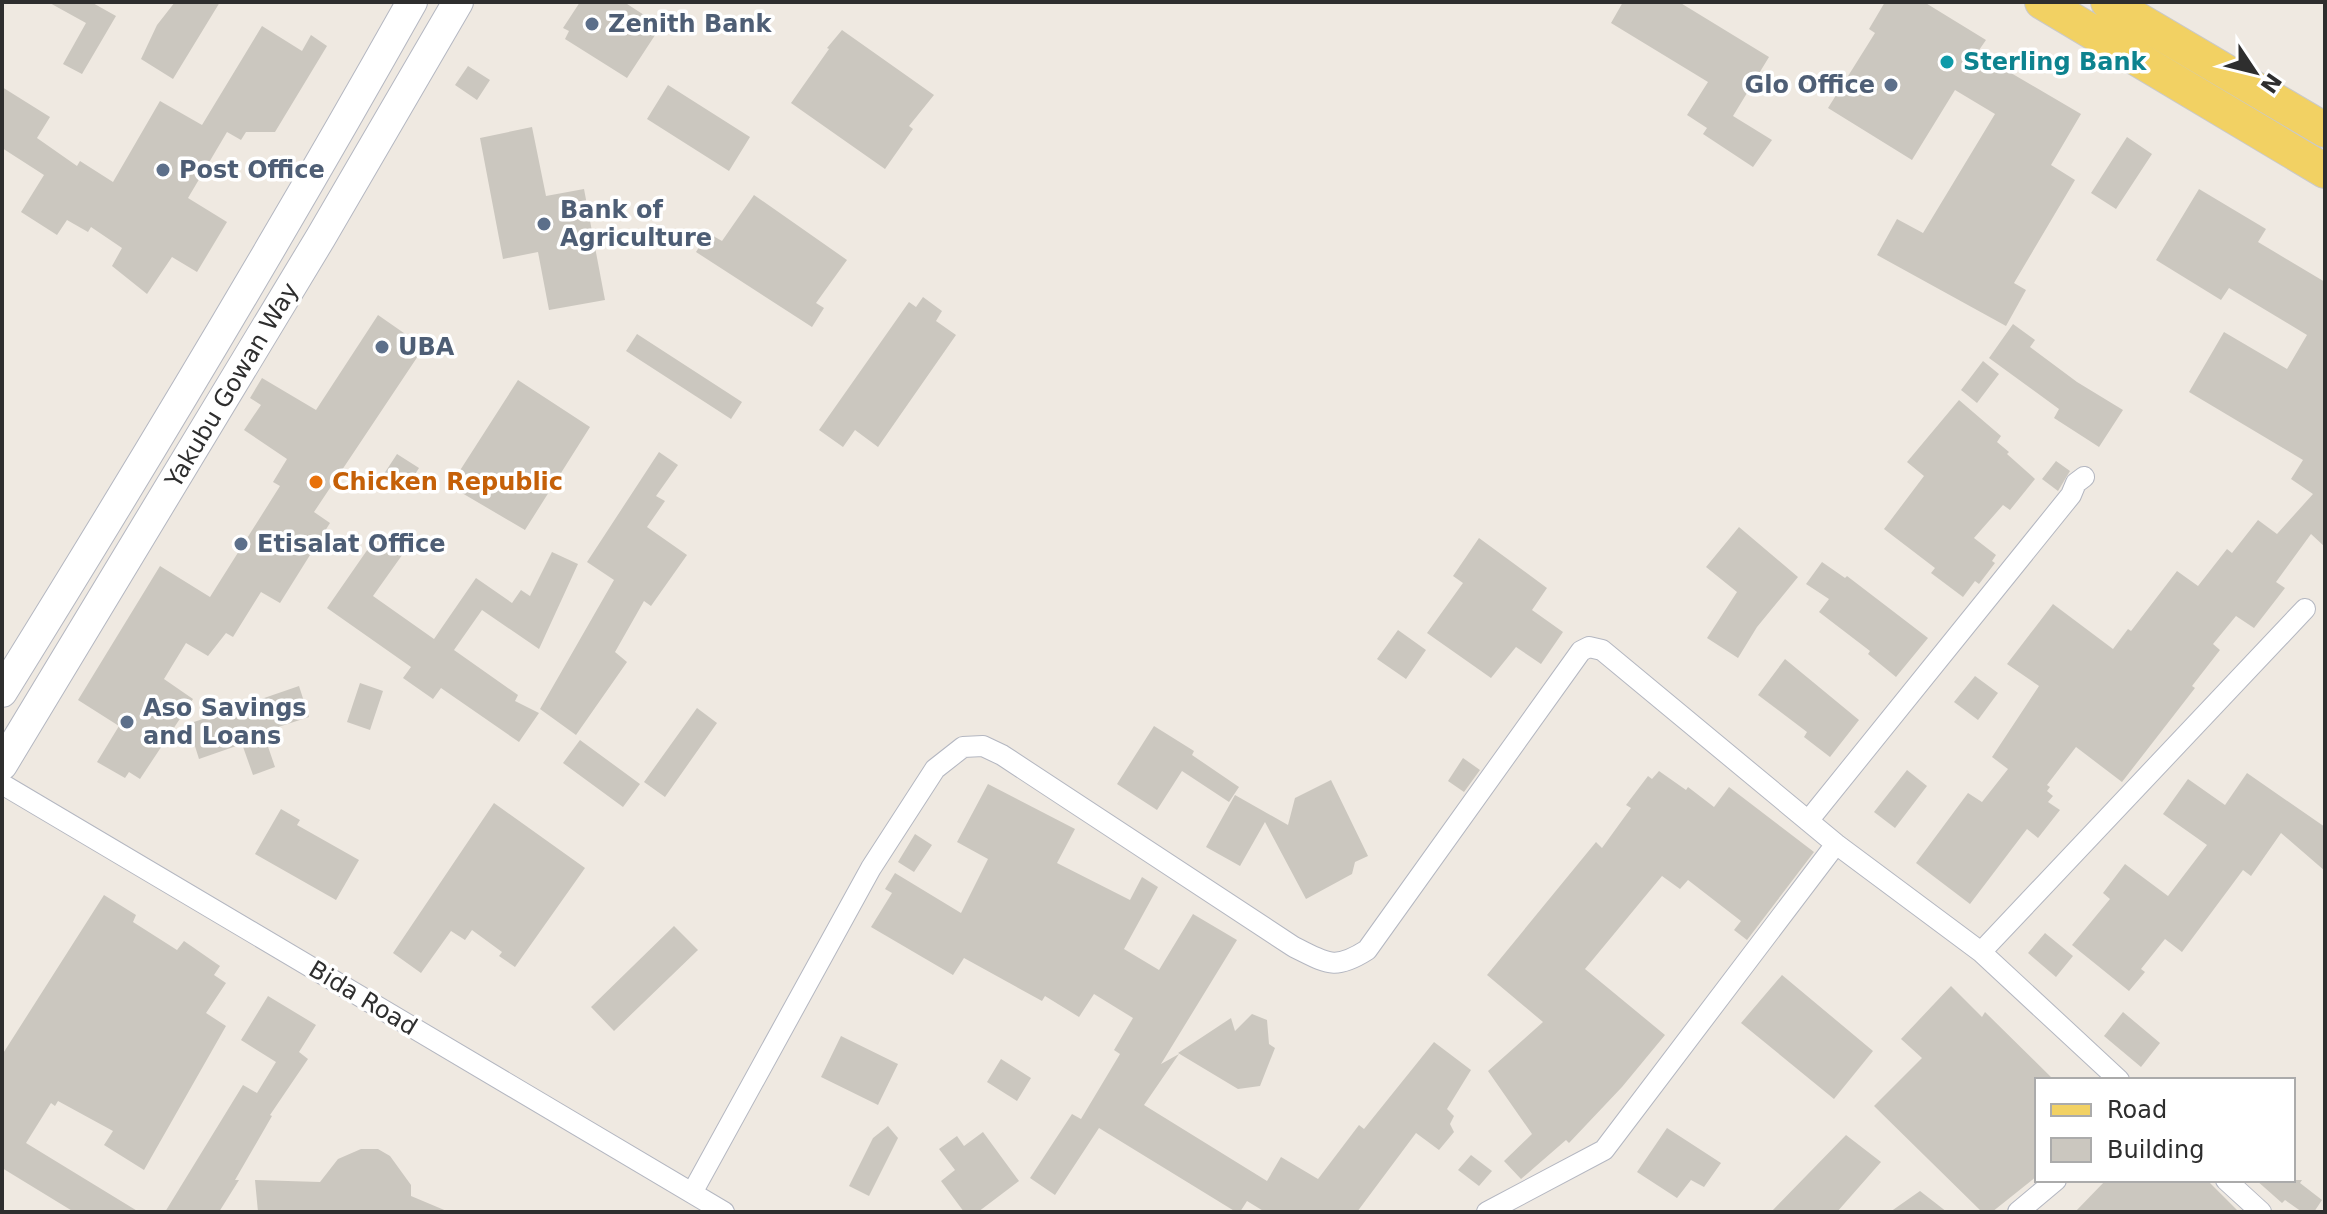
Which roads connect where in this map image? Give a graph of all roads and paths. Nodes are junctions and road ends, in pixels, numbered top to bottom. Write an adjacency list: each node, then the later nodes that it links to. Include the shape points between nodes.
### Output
1 (412, 2): 9 (street, Yakubu Gowan Way, via 319,168)
2 (458, 2): 10 (street, Yakubu Gowan Way)
3 (2042, 2): 6 (main road)
4 (2108, 2): 5 (main road)
5 (2325, 130)
6 (2325, 171)
7 (2084, 477): 12 (street)
8 (2305, 609): 14 (street)
9 (2, 692)
10 (2, 765)
11 (2, 784): 18 (street, Bida Road)
12 (1808, 821): 13 (street); 18 (street, via 1602,650 1589,647 1581,651 1367,950 1347,963 1329,964 1294,947 1002,755 983,746 963,747 935,769 871,868)
13 (1836, 844): 14 (street); 20 (street, via 1604,1150)
14 (1981, 952): 15 (street)
15 (2117, 1078)
16 (2054, 1182): 21 (street)
17 (2228, 1182): 22 (street)
18 (692, 1193): 19 (street, Bida Road)
19 (724, 1212)
20 (1487, 1212)
21 (2018, 1212)
22 (2261, 1212)

